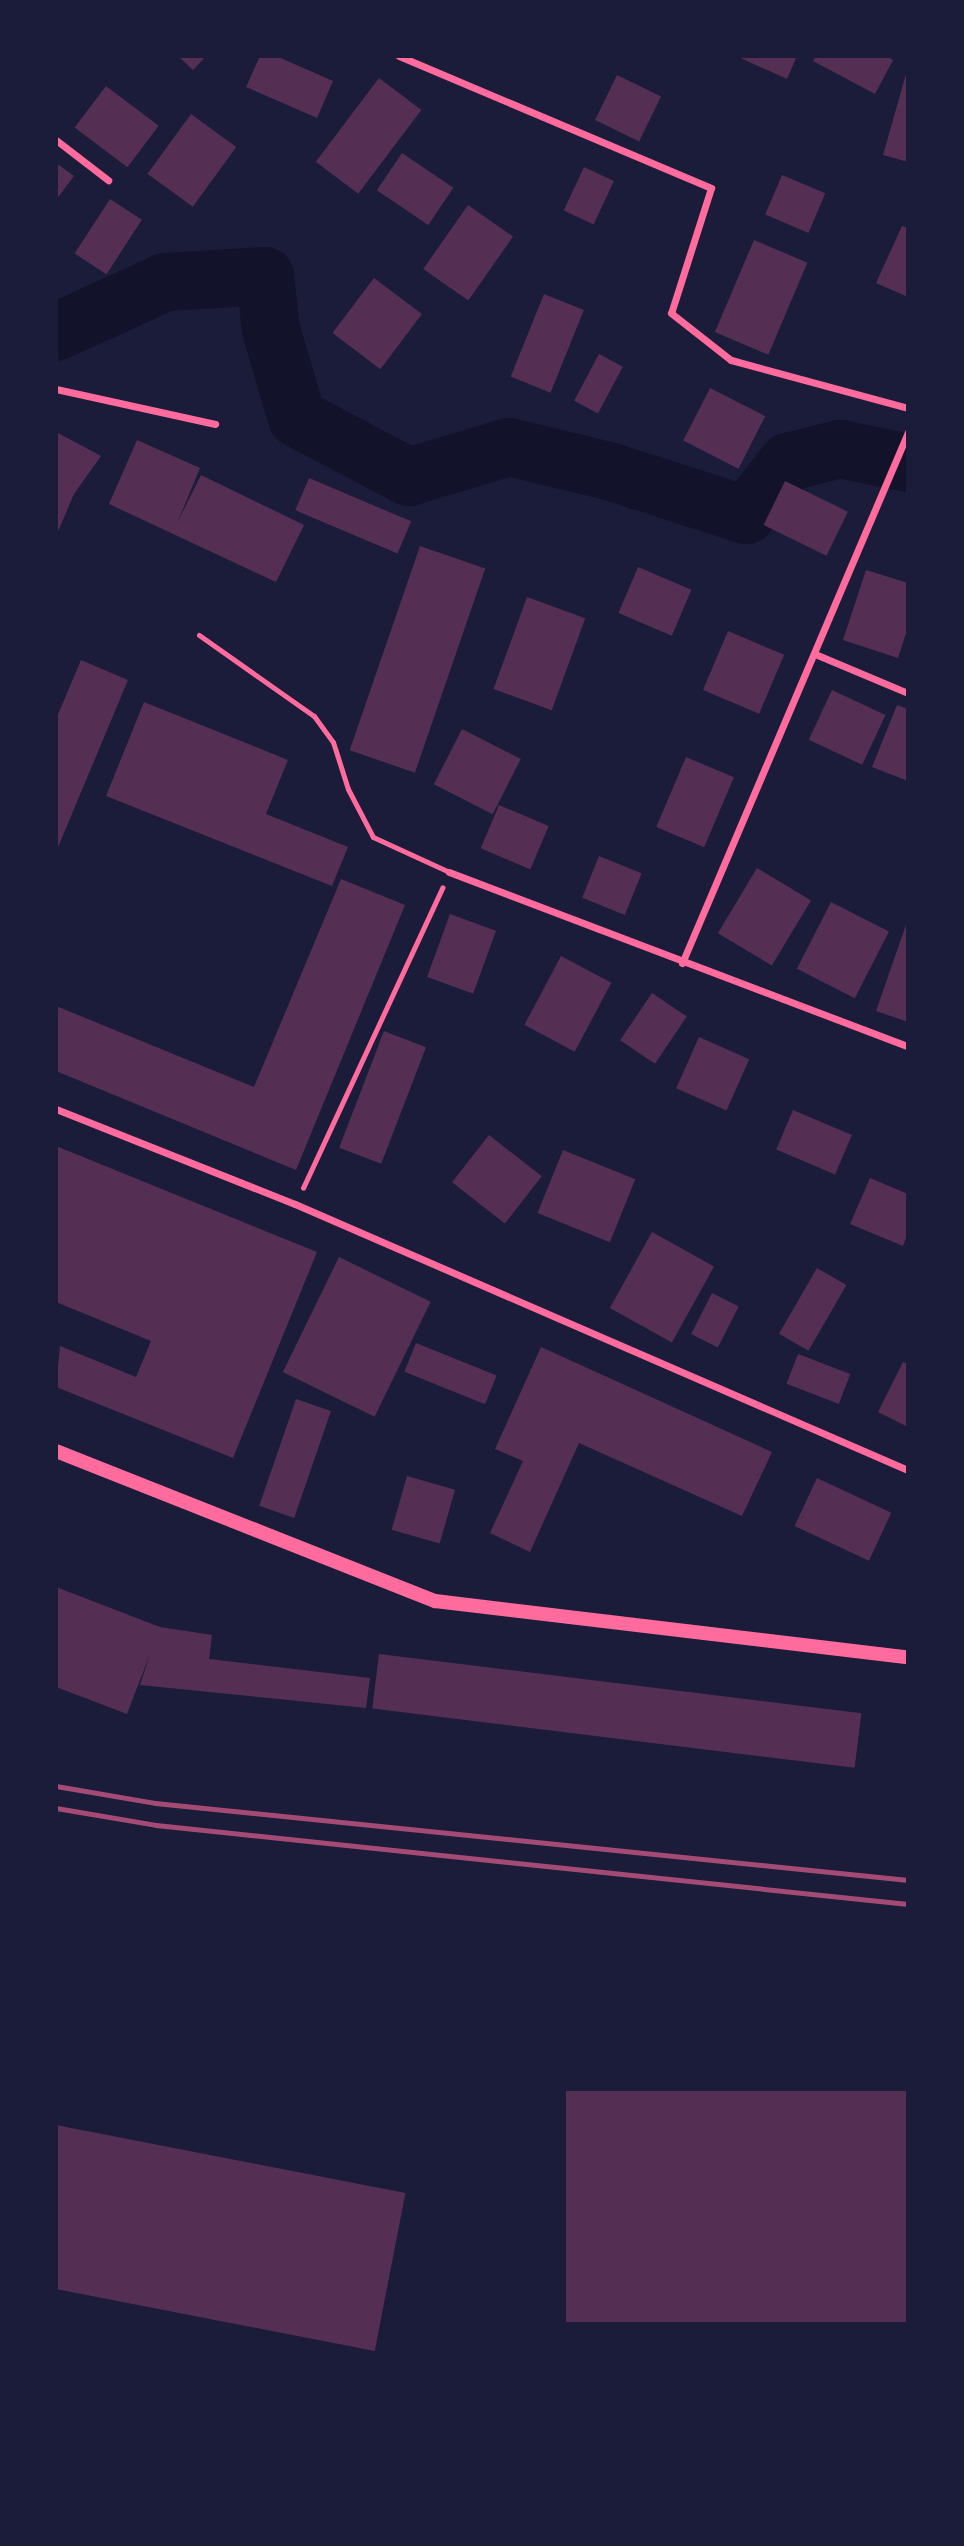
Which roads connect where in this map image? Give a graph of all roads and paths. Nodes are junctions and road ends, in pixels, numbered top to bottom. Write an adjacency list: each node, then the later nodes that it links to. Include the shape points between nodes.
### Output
1 (398, 56): 5 (street, via 711,188 671,313 731,360)
2 (56, 141): 3 (street)
3 (108, 180)
4 (56, 389): 6 (street)
5 (908, 408)
6 (215, 424)
7 (908, 432): 9 (street)
8 (199, 635): 11 (lane, via 313,716 333,742 348,789 373,837)
9 (815, 654): 10 (street); 12 (street)
10 (908, 693)
11 (449, 872): 12 (street); 15 (path)
12 (682, 962): 13 (street)
13 (908, 1046)
14 (56, 1109): 15 (street)
15 (295, 1204): 17 (street)
16 (56, 1451): 18 (main road, via 435,1601)
17 (908, 1469)
18 (908, 1657)

